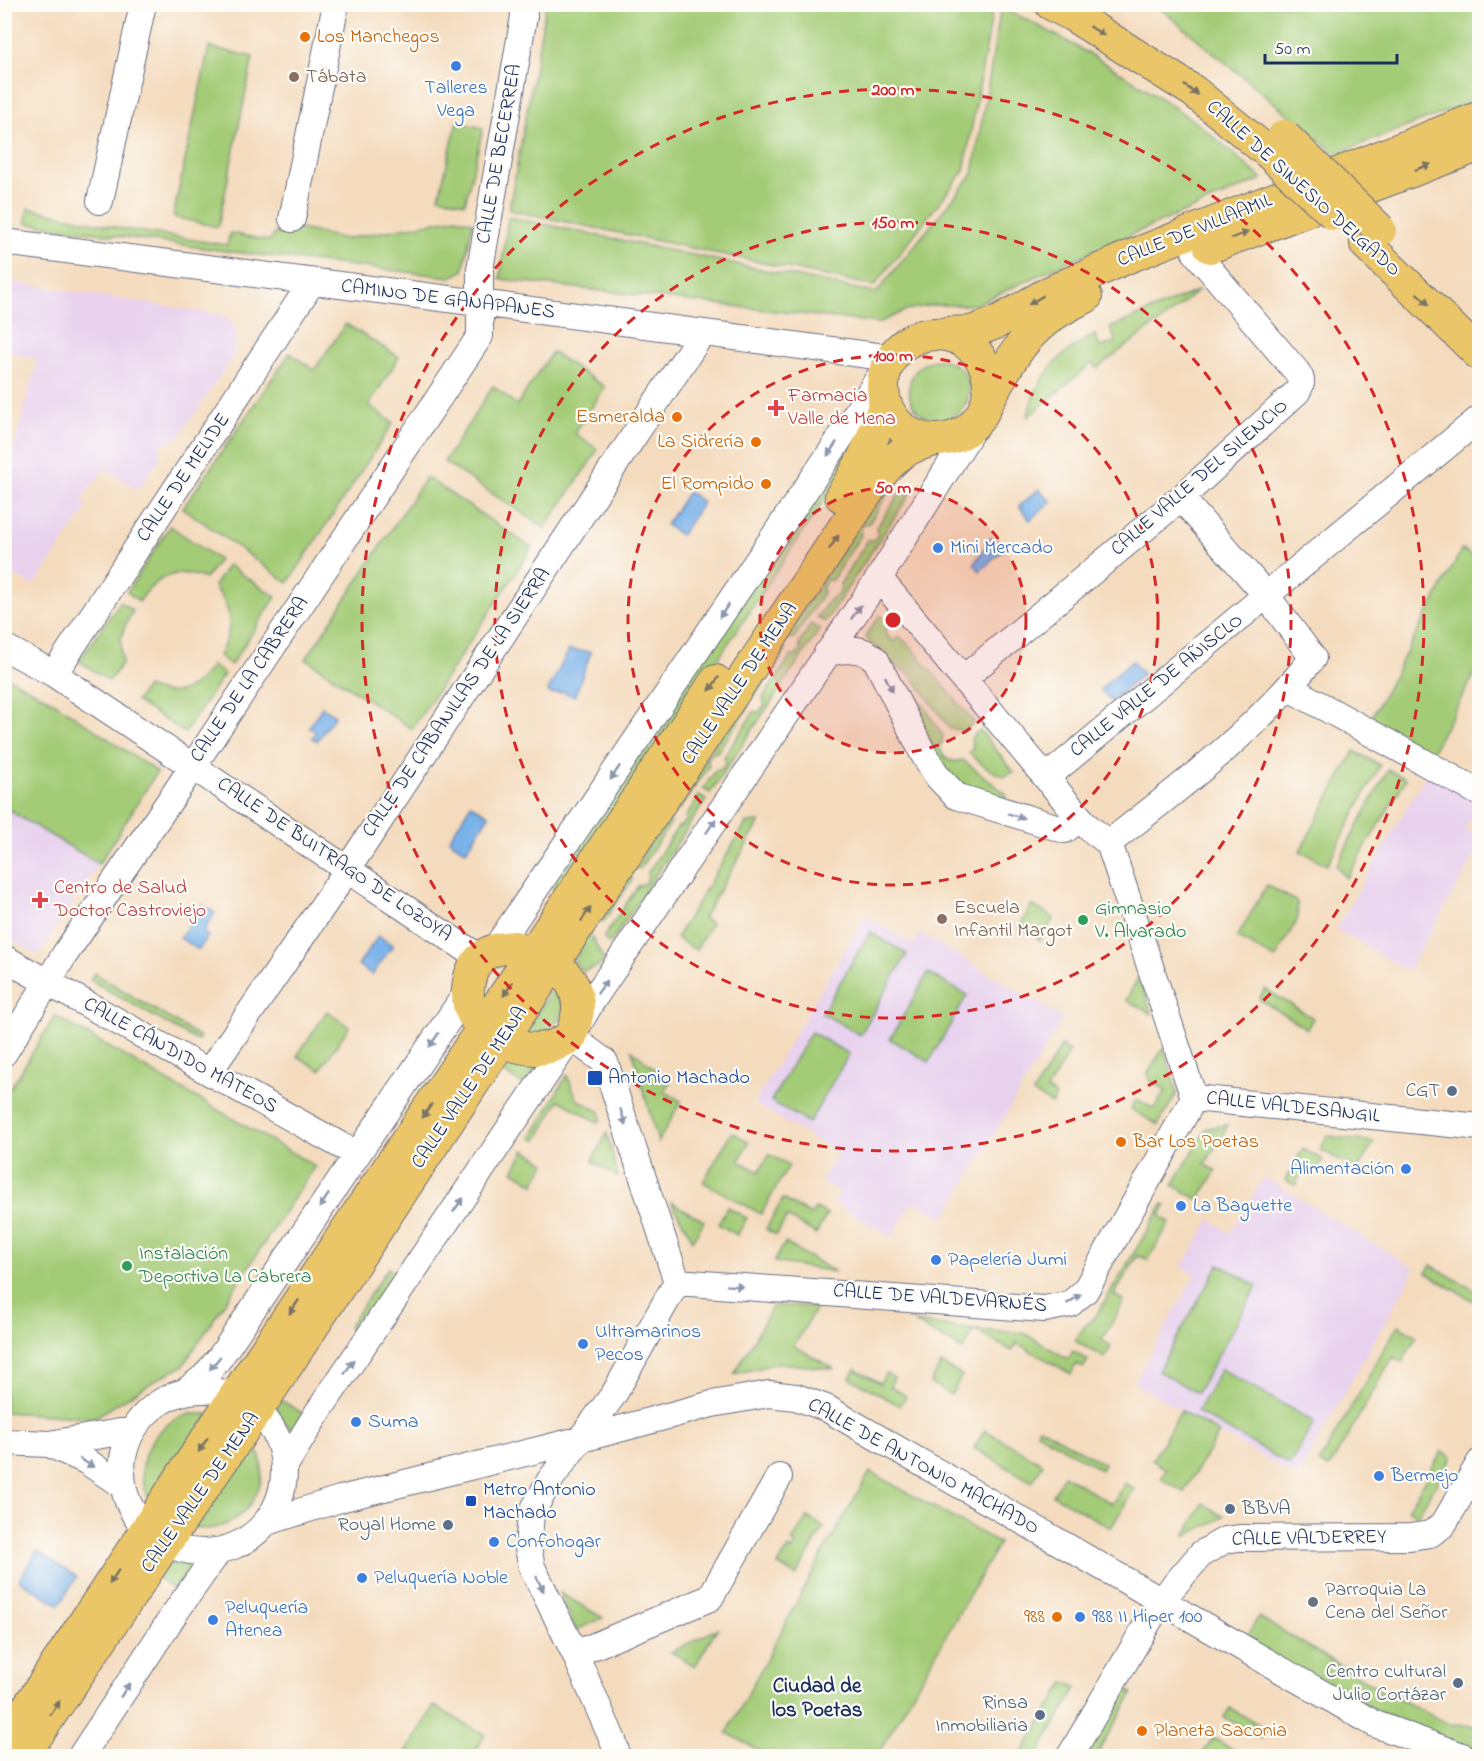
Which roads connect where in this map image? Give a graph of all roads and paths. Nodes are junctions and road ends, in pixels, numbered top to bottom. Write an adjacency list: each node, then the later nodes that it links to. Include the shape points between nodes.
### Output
1 (143, 4): 9 (street)
2 (336, 4): 10 (street)
3 (523, 4): 15 (street, CALLE DE BECERREA, via 480,269)
4 (1051, 4): 7 (main road, CALLE DE SINESIO DELGADO, one-way to 7)
5 (1096, 4): 7 (main road, CALLE DE SINESIO DELGADO, via 1232,94)
6 (1479, 117): 18 (main road, CALLE DE VILLAAMIL, one-way to 18, via 1126,258 1048,293 996,323 971,332)
7 (1277, 145): 11 (main road, CALLE DE SINESIO DELGADO, bridge)
8 (1479, 146): 13 (main road, CALLE DE VILLAAMIL, one-way to 8)
9 (100, 201)
10 (292, 219)
11 (1373, 237): 16 (main road, CALLE DE SINESIO DELGADO); 19 (main road, CALLE DE SINESIO DELGADO, one-way to 19)
12 (4, 242): 14 (street, CAMINO DE GANAPANES)
13 (1195, 252): 22 (main road, CALLE DE VILLAAMIL, via 1069,304 1035,328 1020,345); 25 (street, CALLE VALLE DEL SILENCIO, via 1297,372 1301,385)
14 (312, 282): 15 (street, CAMINO DE GANAPANES); 30 (street, CALLE DE MELIDE)
15 (480, 303): 17 (street, CAMINO DE GANAPANES); 33 (street, CALLE DE LA CABRERA, via 480,336)
16 (1479, 325)
17 (702, 333): 20 (street, CAMINO DE GANAPANES); 38 (street, CALLE DE CABANILLAS DE LA SIERRA)
18 (947, 333): 20 (main road, via 916,337 895,352); 22 (main road, via 962,339 981,357 988,372 990,392)
19 (1479, 355)
20 (889, 362): 21 (main road, via 883,385); 39 (street, one-way to 39)
21 (885, 402): 24 (main road, via 892,418 903,429); 40 (main road, CALLE VALLE DE MENA, one-way to 40, via 861,467)
22 (982, 412): 24 (main road, via 956,436); 26 (street)
23 (1479, 418): 27 (street, CALLE VALLE DE AÑISCLO)
24 (935, 440): 40 (main road, CALLE VALLE DE MENA, one-way to 24, via 875,481 898,454)
25 (1181, 498): 27 (street); 31 (street, CALLE VALLE DEL SILENCIO)
26 (879, 578): 29 (street, one-way to 26); 31 (street)
27 (1266, 595): 32 (street, via 1313,658); 34 (street, CALLE VALLE DE AÑISCLO)
28 (4, 647): 30 (street, CALLE DE BUITRAGO DE LOZOYA)
29 (828, 653): 36 (street, one-way to 36, via 860,650 876,660 924,755 956,796 1065,830); 45 (street, one-way to 29)
30 (54, 674): 33 (street, CALLE DE BUITRAGO DE LOZOYA)
31 (964, 678): 34 (street)
32 (1289, 688): 35 (street); 37 (street, via 1222,754)
33 (192, 766): 38 (street, CALLE DE BUITRAGO DE LOZOYA); 42 (street, CALLE DE LA CABRERA)
34 (1047, 777): 36 (street)
35 (1478, 792)
36 (1080, 818): 37 (street)
37 (1109, 843): 48 (street, CALLE VALDESANGIL)
38 (348, 869): 39 (street, CALLE DE BUITRAGO DE LOZOYA); 47 (street, CALLE DE CABANILLAS DE LA SIERRA)
39 (488, 954): 40 (main road, via 515,947); 43 (main road, via 469,981)
40 (543, 957): 44 (main road, CALLE VALLE DE MENA); 45 (main road, via 568,978 576,992 578,1010)
41 (4, 958): 42 (street, CALLE CÁNDIDO MATEOS)
42 (48, 983): 46 (street, CALLE DE LA CABRERA); 47 (street, CALLE CÁNDIDO MATEOS)
43 (467, 992): 44 (main road, via 472,1014); 50 (street, one-way to 50)
44 (492, 1034): 45 (main road, via 513,1047 531,1049 550,1047); 53 (main road, CALLE VALLE DE MENA)
45 (571, 1037): 51 (street, one-way to 51, via 605,1062); 59 (street, one-way to 45)
46 (4, 1053)
47 (209, 1072): 50 (street, CALLE CÁNDIDO MATEOS)
48 (1194, 1098): 49 (street, CALLE VALDESANGIL); 51 (street, CALLE DE VALDEVARNÉS, one-way to 48, via 1044,1309 1070,1304 1085,1291)
49 (1479, 1127)
50 (356, 1154): 52 (street, one-way to 52, via 221,1356)
51 (677, 1282): 55 (street, via 614,1394)
52 (186, 1391): 53 (street, via 209,1390); 54 (street, via 160,1402)
53 (246, 1403): 59 (street, via 273,1429); 64 (main road, CALLE VALLE DE MENA)
54 (132, 1430): 57 (street); 61 (street, via 122,1462)
55 (582, 1439): 62 (street, CALLE DE ANTONIO MACHADO); 66 (street, CALLE DE ANTONIO MACHADO, via 712,1404 768,1394 796,1397 826,1408); 67 (street, one-way to 67, via 550,1480 531,1514 528,1548 532,1567)
56 (4, 1442): 57 (street)
57 (49, 1444): 61 (street, one-way to 61, via 86,1461)
58 (1479, 1462): 66 (street, CALLE VALDERREY, via 1443,1525 1430,1534 1226,1540 1201,1554)
59 (284, 1467): 62 (street, CALLE DE ANTONIO MACHADO, via 291,1485); 63 (street, via 283,1488)
60 (779, 1477): 67 (street, via 710,1598)
61 (123, 1486): 64 (street, via 136,1518)
62 (340, 1499): 63 (street, CALLE DE ANTONIO MACHADO)
63 (267, 1522): 65 (street, via 255,1534)
64 (156, 1536): 65 (street, via 191,1552); 68 (main road, CALLE VALLE DE MENA, one-way to 68); 69 (main road, CALLE VALLE DE MENA, one-way to 64)
65 (218, 1552): 70 (street, one-way to 65)
66 (1160, 1602): 72 (street, CALLE VALDERREY); 73 (street, CALLE DE ANTONIO MACHADO, via 1375,1724)
67 (575, 1654): 71 (street)
68 (4, 1743)
69 (23, 1756)
70 (81, 1756)
71 (617, 1756)
72 (1070, 1756)
73 (1461, 1756)

